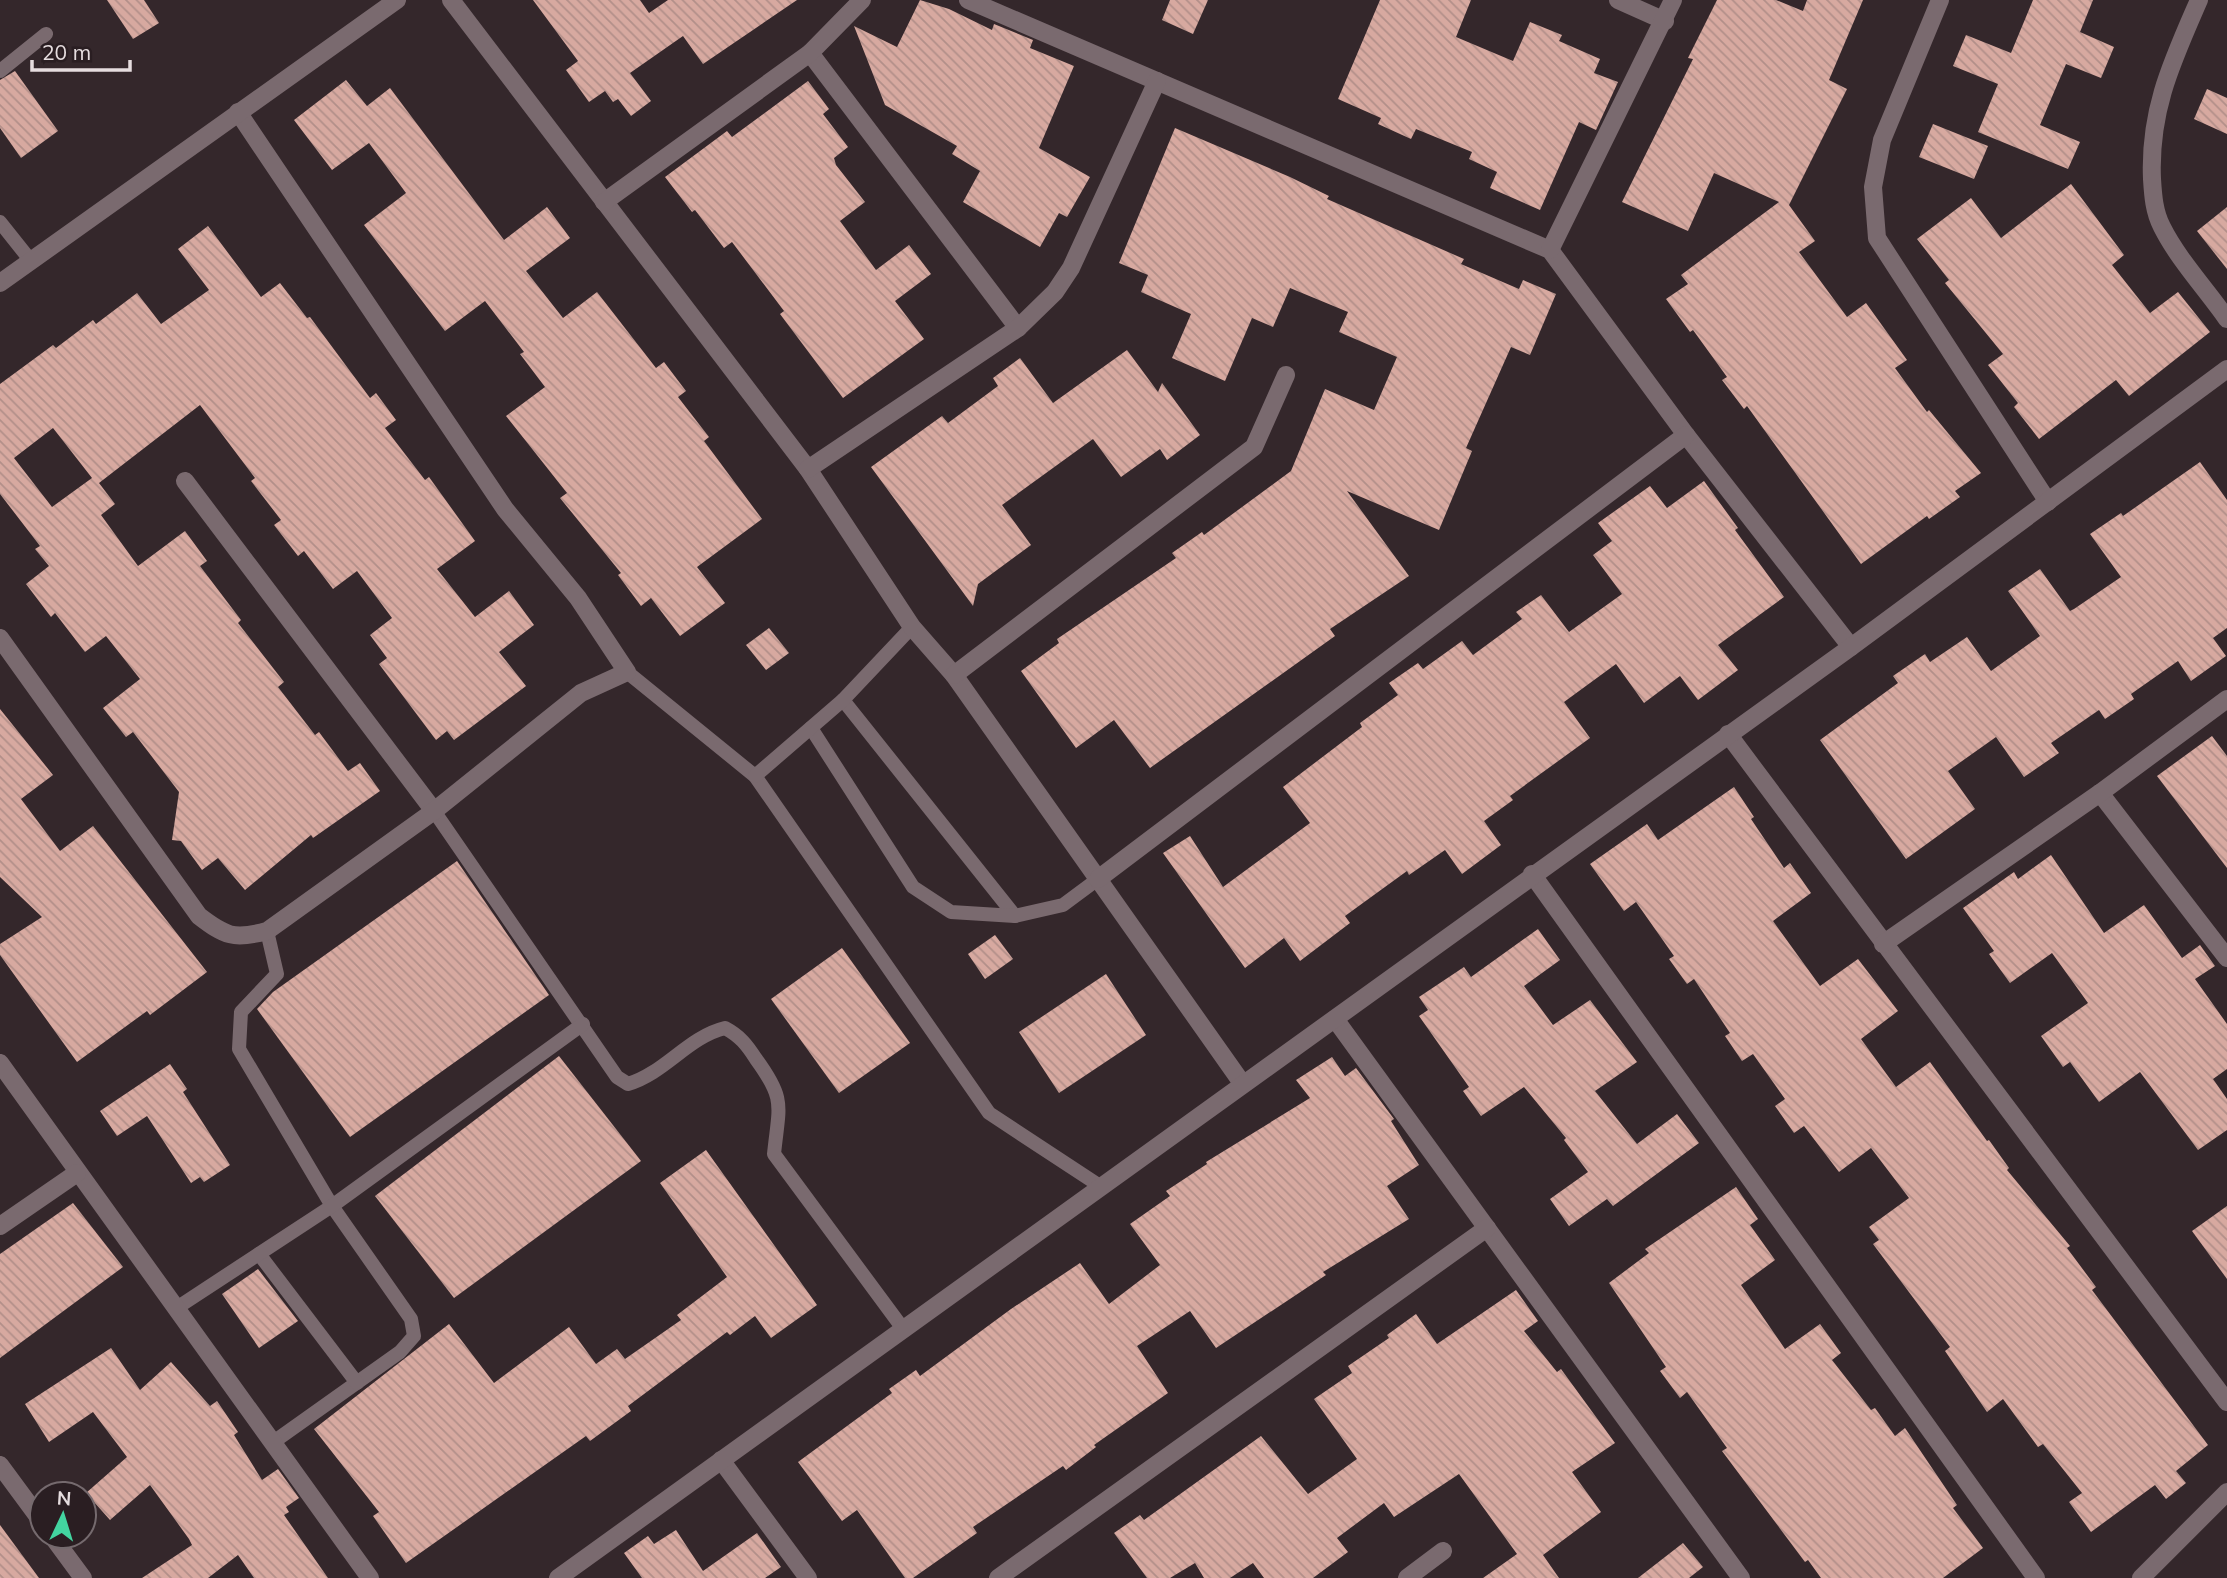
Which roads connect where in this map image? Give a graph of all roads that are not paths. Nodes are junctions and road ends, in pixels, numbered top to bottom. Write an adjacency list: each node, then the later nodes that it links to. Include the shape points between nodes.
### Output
1 (397, 0): 14 (street)
2 (450, 0): 15 (street)
3 (862, 0): 11 (street)
4 (968, 0): 13 (street)
5 (1618, 0): 9 (street)
6 (1673, 0): 9 (street)
7 (1940, 0): 27 (street, via 1882,140 1873,187 1877,238)
8 (2199, 0): 20 (street, via 2168,72 2154,119 2153,188 2161,226)
9 (1665, 21): 17 (street)
10 (46, 34): 12 (lane)
11 (810, 53): 15 (street); 21 (street)
12 (0, 71)
13 (1157, 81): 17 (street); 21 (street, via 1071,268 1055,292)
14 (238, 113): 18 (street); 31 (street, via 505,509 578,598)
15 (604, 202): 25 (street)
16 (0, 222): 18 (lane)
17 (1550, 250): 24 (street)
18 (31, 261): 19 (street)
19 (0, 283)
20 (2227, 319)
21 (1018, 328): 25 (street)
22 (2227, 369): 27 (street)
23 (1286, 375): 32 (street, via 1254,447)
24 (1686, 435): 30 (street); 41 (street)
25 (808, 470): 28 (street)
26 (185, 481): 39 (street)
27 (2048, 502): 30 (street)
28 (912, 627): 32 (street); 34 (lane)
29 (0, 638): 43 (street, via 199,916 222,933 244,937)
30 (1851, 647): 36 (street)
31 (627, 672): 37 (lane); 39 (street, via 581,693)
32 (954, 676): 41 (street)
33 (2227, 699): 38 (street)
34 (843, 700): 35 (lane); 42 (lane)
35 (811, 728): 37 (lane); 42 (lane, via 913,887 951,912)
36 (1728, 734): 40 (street); 44 (street)
37 (755, 776): 51 (lane, via 989,1112)
38 (2100, 793): 44 (street); 45 (street)
39 (434, 811): 43 (street); 47 (lane)
40 (1532, 874): 46 (street); 74 (street)
41 (1098, 878): 42 (lane, via 1062,905); 49 (street)
42 (1015, 916)
43 (267, 931): 52 (lane, via 277,974 241,1012 239,1049)
44 (1883, 944): 59 (street)
45 (2227, 958)
46 (1335, 1019): 49 (street); 54 (street)
47 (583, 1024): 52 (lane); 57 (lane, via 617,1077 628,1084 643,1080 710,1031 725,1028 740,1035 777,1088 774,1154)
48 (0, 1063): 50 (street)
49 (1242, 1083): 51 (street)
50 (77, 1173): 53 (street); 56 (street)
51 (1100, 1186): 57 (street)
52 (332, 1206): 55 (lane); 58 (lane, via 411,1319 414,1335 400,1352)
53 (0, 1226)
54 (1487, 1228): 71 (street); 73 (street)
55 (258, 1254): 56 (lane); 58 (lane)
56 (175, 1309): 60 (street)
57 (904, 1330): 61 (street)
58 (357, 1383): 60 (lane)
59 (2227, 1402)
60 (272, 1443): 68 (street)
61 (721, 1460): 69 (street); 70 (street)
62 (0, 1465): 64 (street)
63 (2227, 1492): 75 (street)
64 (28, 1503)
65 (62, 1550): 67 (street)
66 (1443, 1551): 72 (street)
67 (83, 1578)
68 (370, 1578)
69 (558, 1578)
70 (808, 1578)
71 (998, 1578)
72 (1407, 1578)
73 (1741, 1578)
74 (2036, 1578)
75 (2141, 1578)

